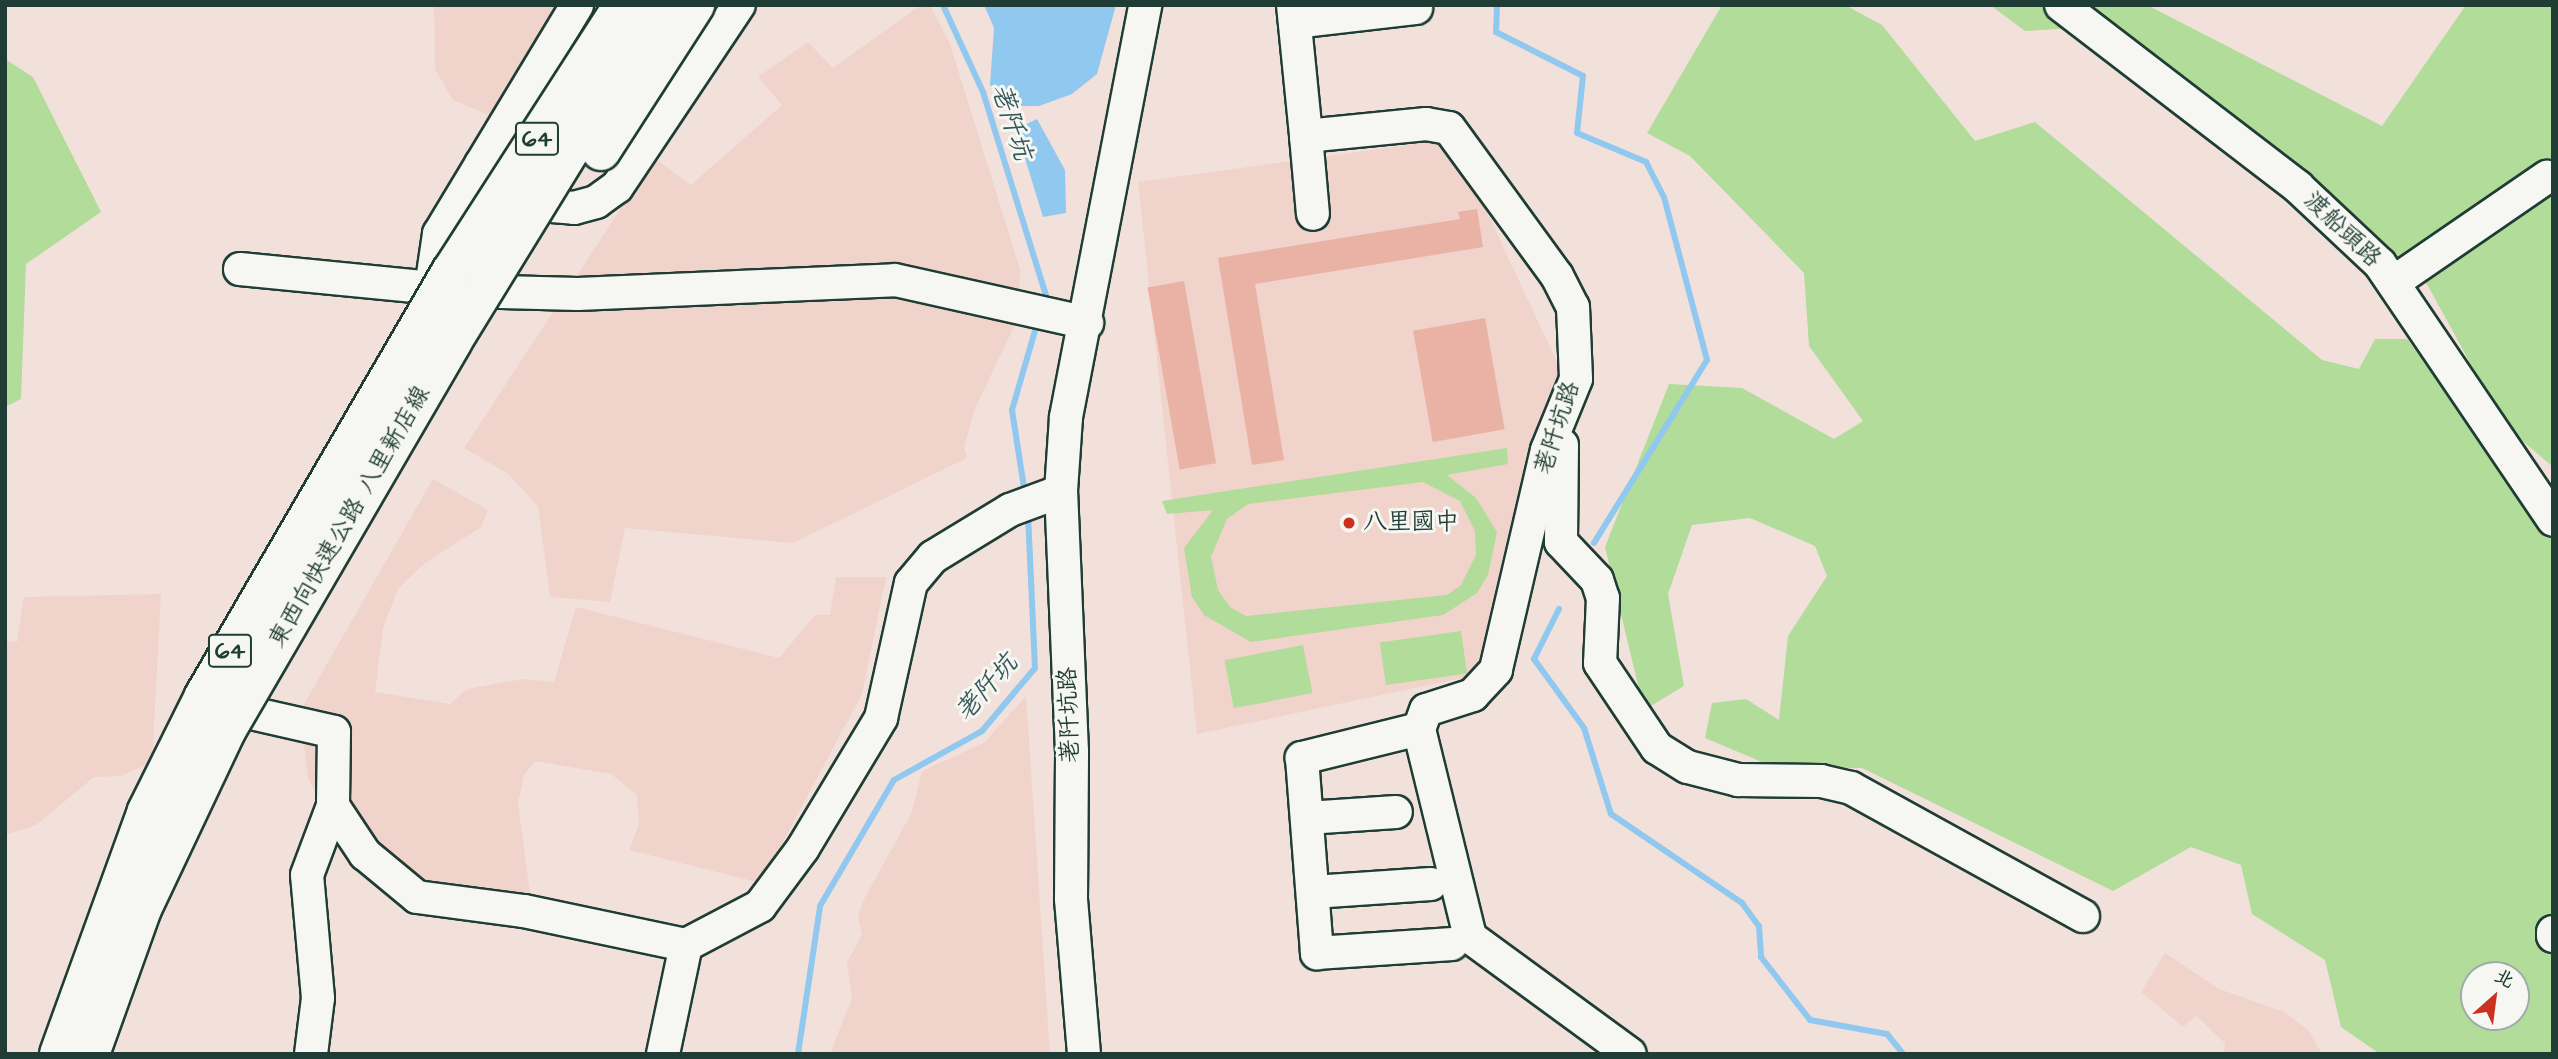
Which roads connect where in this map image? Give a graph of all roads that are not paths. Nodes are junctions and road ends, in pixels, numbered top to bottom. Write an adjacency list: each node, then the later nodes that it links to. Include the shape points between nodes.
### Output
1 (577, 5): 12 (street)
2 (595, 5): 17 (highway, bridge, via 540,96)
3 (623, 5): 17 (highway, 東西向快速公路 八里新店線 / 64, bridge)
4 (659, 5): 20 (highway, 東西向快速公路 八里新店線 / 64, bridge)
5 (695, 5): 20 (highway, bridge, via 481,333)
6 (739, 5): 12 (street, via 617,187 596,202 575,208 552,206)
7 (1145, 5): 18 (street, 荖阡坑路)
8 (2061, 5): 16 (street, 渡船頭路, via 2298,187)
9 (1416, 8): 10 (street)
10 (1294, 14): 11 (street)
11 (1306, 136): 14 (street); 19 (street, 荖阡坑路, via 1426,124 1449,128 1557,276 1573,307 1579,359)
12 (481, 164): 17 (street, via 439,234)
13 (2547, 177): 16 (street)
14 (1313, 214)
15 (240, 269): 17 (street)
16 (2394, 282): 22 (street, 渡船頭路)
17 (448, 284): 18 (street, via 578,294 895,281); 24 (street, via 219,707 313,723 334,732); 32 (highway, 東西向快速公路 八里新店線 / 64, bridge, via 204,696 147,811)
18 (1087, 323): 21 (street, 荖阡坑路, via 1066,417)
19 (1564, 405): 23 (street, 荖阡坑路, via 1547,450 1496,670 1473,695 1426,710); 29 (street, via 1561,542 1597,580 1603,598 1600,663 1657,748 1688,767 1738,780 1821,781 1850,788)
20 (386, 456): 33 (highway, 東西向快速公路 八里新店線 / 64, bridge, via 239,708 177,829)
21 (1038, 500): 31 (street, via 933,557 911,583 881,718 803,848 760,906); 36 (street, 荖阡坑路, via 1072,751 1071,899)
22 (2553, 520)
23 (1419, 729): 26 (street, via 1302,758); 30 (street)
24 (333, 806): 31 (street, via 366,854 417,897 524,911); 34 (street, via 307,875 318,998)
25 (1396, 812): 26 (street)
26 (1307, 818): 28 (street)
27 (1431, 884): 28 (street)
28 (1313, 891): 30 (street, via 1317,953)
29 (2083, 915)
30 (1464, 943): 37 (street)
31 (687, 945): 35 (street)
32 (59, 1054)
33 (90, 1054)
34 (311, 1054)
35 (663, 1054)
36 (1084, 1054)
37 (1630, 1054)

